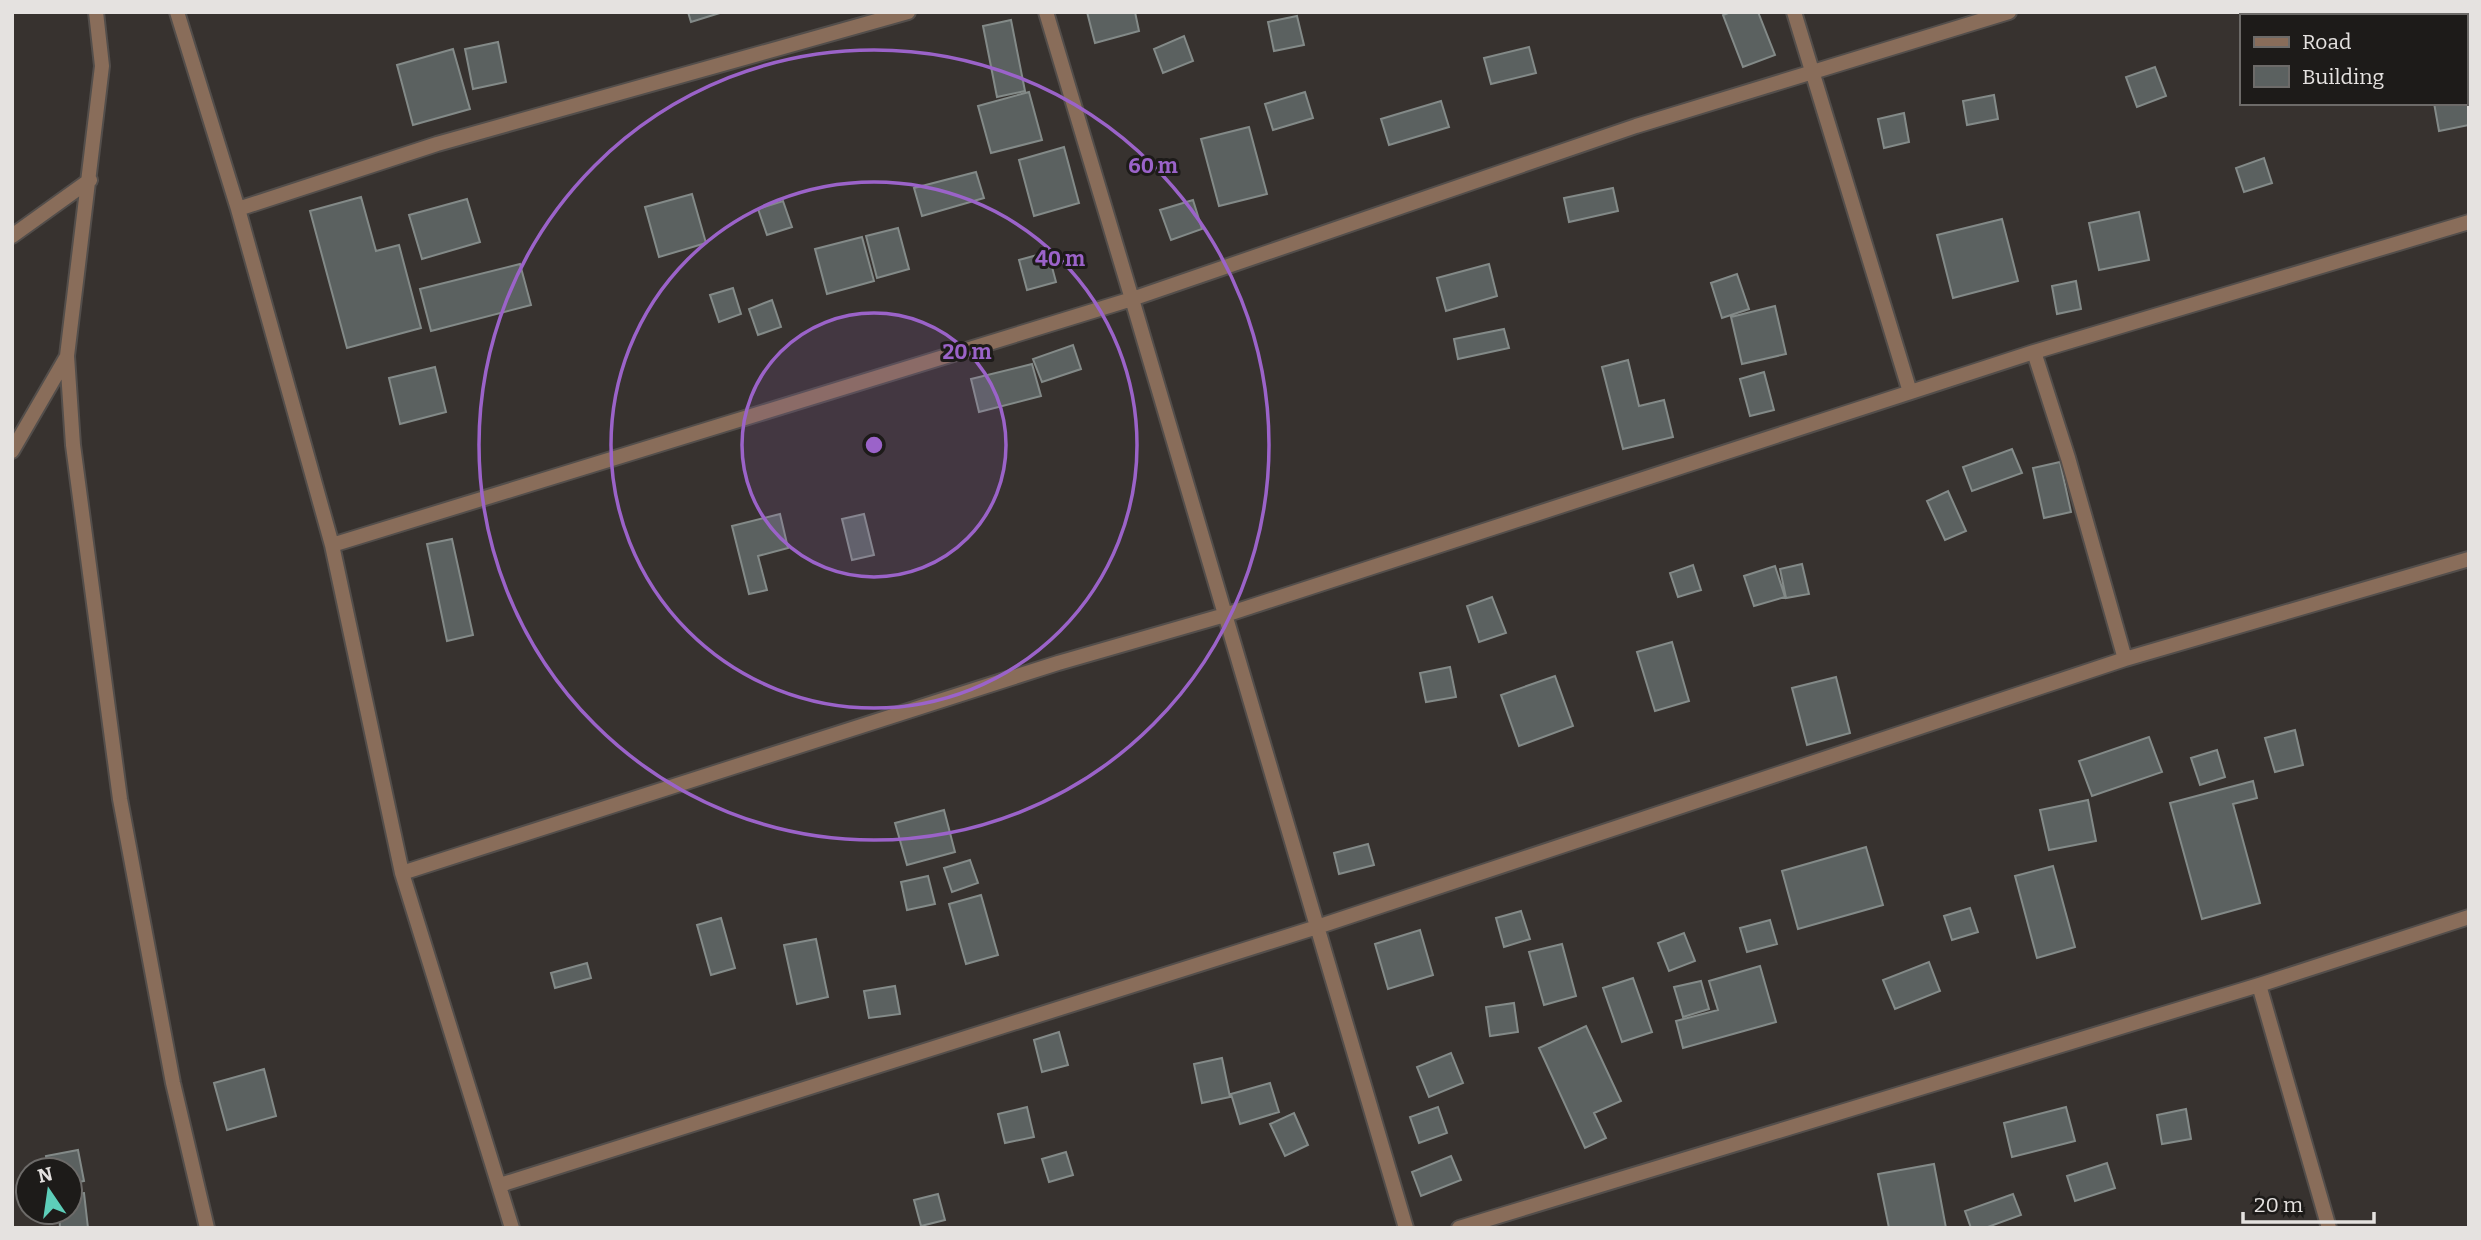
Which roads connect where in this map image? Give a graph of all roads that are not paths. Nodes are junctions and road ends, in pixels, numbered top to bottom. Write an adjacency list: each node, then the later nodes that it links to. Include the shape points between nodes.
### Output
1 (96, 12): 8 (street, via 102,66)
2 (177, 12): 9 (street)
3 (908, 12): 9 (street, via 437,144)
4 (1046, 12): 12 (street)
5 (1794, 12): 7 (street)
6 (2009, 12): 7 (street)
7 (1812, 71): 12 (street, via 1636,126); 15 (street)
8 (90, 180): 11 (street); 14 (street)
9 (238, 209): 17 (street)
10 (2469, 222): 13 (street)
11 (12, 236)
12 (1132, 299): 17 (street); 19 (street)
13 (2034, 352): 15 (street); 20 (street)
14 (67, 356): 16 (street); 26 (street, via 73,445 120,799 173,1083)
15 (1910, 393): 19 (street)
16 (12, 450)
17 (332, 545): 21 (street)
18 (2469, 559): 20 (street)
19 (1225, 615): 21 (street, via 1058,663); 23 (street)
20 (2126, 659): 23 (street)
21 (402, 873): 25 (street)
22 (2469, 917): 24 (street)
23 (1317, 927): 25 (street); 28 (street)
24 (2259, 985): 29 (street); 30 (street)
25 (500, 1185): 27 (street)
26 (207, 1228)
27 (512, 1228)
28 (1406, 1228)
29 (1459, 1228)
30 (2329, 1228)

